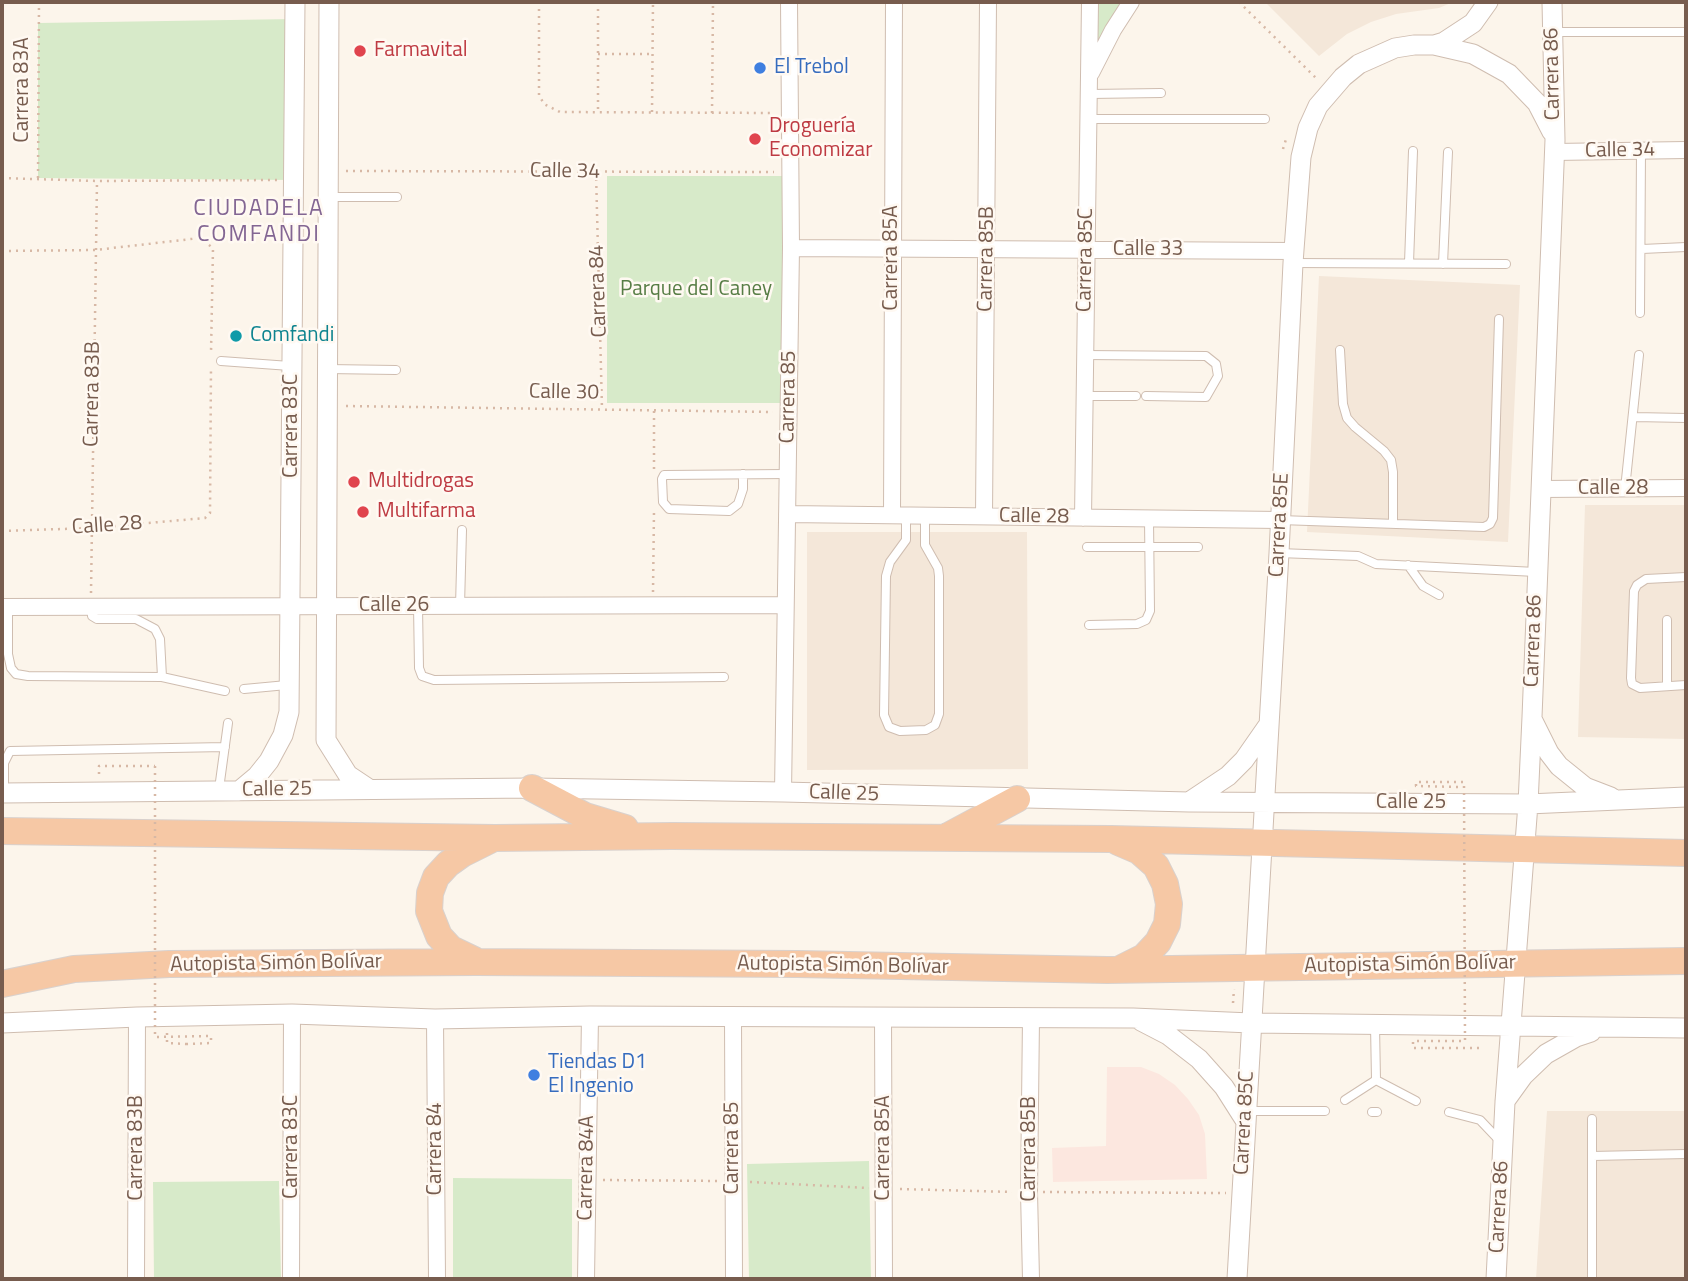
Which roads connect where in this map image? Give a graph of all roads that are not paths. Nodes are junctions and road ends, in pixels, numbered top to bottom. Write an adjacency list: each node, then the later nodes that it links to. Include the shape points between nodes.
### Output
1 (295, 2): 18 (street, Carrera 83C)
2 (329, 2): 19 (street, Carrera 83C)
3 (789, 2): 29 (street, Carrera 85)
4 (894, 2): 30 (street, Carrera 85A)
5 (989, 2): 31 (street, Carrera 85B)
6 (1090, 2): 13 (street, Carrera 85C)
7 (1131, 2): 13 (street)
8 (1488, 2): 12 (street, via 1473,23)
9 (1552, 2): 10 (street, Carrera 86)
10 (1553, 32): 11 (lane); 20 (street, Carrera 86)
11 (1686, 32)
12 (1434, 45): 20 (street, via 1473,54 1509,74 1537,103); 34 (street, Carrera 85E, via 1376,55 1359,64 1318,106 1303,147)
13 (1090, 75): 15 (street, Carrera 85C)
14 (1161, 93): 15 (lane)
15 (1090, 94): 16 (street, Carrera 85C)
16 (1089, 119): 17 (lane); 33 (street, Carrera 85C)
17 (1265, 119)
18 (294, 125): 19 (street, via 312,138); 27 (street, Carrera 83C)
19 (329, 125): 26 (street, Carrera 83C)
20 (1554, 146): 21 (street, Calle 34); 55 (street, Carrera 86)
21 (1641, 150): 22 (street, Calle 34); 32 (lane)
22 (1686, 150)
23 (1413, 151): 35 (lane)
24 (1448, 152): 36 (lane)
25 (397, 197): 26 (lane)
26 (328, 203): 27 (street, via 312,195 301,198); 45 (street, Carrera 83C)
27 (294, 208): 44 (street, Carrera 83C)
28 (1686, 247): 32 (lane)
29 (791, 248): 30 (street, Calle 33); 53 (street, Carrera 85)
30 (891, 249): 31 (street, Calle 33); 58 (street, Carrera 85A)
31 (988, 249): 33 (street, Calle 33); 60 (street, Carrera 85B)
32 (1642, 249): 38 (lane)
33 (1085, 250): 34 (street, Calle 33); 41 (street, Carrera 85C)
34 (1293, 257): 35 (lane); 63 (street, Carrera 85E)
35 (1409, 263): 36 (lane)
36 (1443, 264): 37 (lane)
37 (1506, 264)
38 (1640, 313)
39 (1499, 319): 64 (lane, via 1493,519 1484,527)
40 (1340, 350): 64 (lane, via 1347,418 1391,460)
41 (1085, 355): 47 (street, Carrera 85C); 49 (lane, via 1206,356 1216,364 1218,376 1206,397)
42 (1639, 355): 50 (lane)
43 (221, 361): 44 (lane)
44 (293, 366): 75 (street, Carrera 83C)
45 (327, 369): 46 (lane); 76 (street, Carrera 83C)
46 (396, 370)
47 (1084, 396): 48 (lane); 61 (street, Carrera 85C)
48 (1136, 396)
49 (1146, 397)
50 (1634, 417): 51 (lane); 56 (lane)
51 (1686, 418)
52 (743, 474): 52 (lane, via 738,504 729,510 669,509 663,502 664,475); 53 (lane)
53 (787, 474): 57 (street, Carrera 85)
54 (1686, 488): 56 (street, Calle 28)
55 (1540, 489): 56 (street, Calle 28); 71 (street, Carrera 86)
56 (1625, 489)
57 (787, 514): 58 (street, Calle 28); 74 (street, Carrera 85)
58 (899, 515): 59 (street, Calle 28); 59 (lane, via 906,540 886,576 884,715 889,727 900,731 926,730 935,725 939,714 939,576 925,545)
59 (925, 516): 60 (street, Calle 28)
60 (984, 516): 61 (street, Calle 28)
61 (1083, 518): 62 (street, Calle 28)
62 (1149, 519): 63 (street, Calle 28); 66 (lane)
63 (1280, 520): 64 (lane); 69 (street, Carrera 85E)
64 (1393, 524)
65 (462, 530): 78 (lane)
66 (1149, 546): 67 (lane); 68 (lane); 82 (lane, via 1150,611 1146,620)
67 (1087, 547)
68 (1198, 547)
69 (1279, 553): 70 (lane, via 1358,556 1376,564); 92 (street, Carrera 85E)
70 (1408, 565): 71 (lane); 73 (lane, via 1423,586)
71 (1537, 572): 90 (street, Carrera 86)
72 (1686, 577): 87 (lane, via 1646,579 1634,591 1632,684 1640,688)
73 (1439, 595)
74 (785, 605): 78 (street, Calle 26); 98 (street, Carrera 85)
75 (292, 606): 76 (street, Calle 26); 80 (street, Calle 26); 85 (street, Carrera 83C)
76 (326, 606): 77 (street, Calle 26); 95 (street, Carrera 83C, via 326,740 348,775)
77 (418, 606): 78 (street, Calle 26); 84 (lane, via 419,668 422,676 434,680)
78 (460, 606)
79 (5, 607): 80 (street, Calle 26); 83 (lane, via 8,654 16,674)
80 (91, 607): 83 (lane, via 97,619 136,619 155,629 160,639)
81 (1667, 620): 87 (lane)
82 (1089, 625)
83 (162, 677): 89 (lane)
84 (724, 677)
85 (290, 684): 88 (lane); 97 (street, Carrera 83C, via 283,735 268,761)
86 (1686, 685): 87 (lane)
87 (1667, 686)
88 (244, 689)
89 (225, 691)
90 (1532, 717): 102 (street, via 1559,766 1585,787); 105 (street, Carrera 86)
91 (229, 723): 93 (lane)
92 (1267, 726): 103 (street, via 1228,776); 104 (street, Carrera 85E)
93 (225, 747): 96 (lane); 99 (lane, via 10,751 4,762)
94 (532, 788): 95 (street, Calle 25); 98 (street, Calle 25); 107 (highway, via 616,827)
95 (369, 789): 97 (street, Calle 25)
96 (218, 791): 97 (street, Calle 25); 99 (street, Calle 25)
97 (239, 791)
98 (783, 792): 101 (street, Calle 25)
99 (3, 793)
100 (1686, 797): 102 (street, Calle 25)
101 (1017, 799): 103 (street, Calle 25); 108 (highway)
102 (1618, 800): 105 (street, Calle 25)
103 (1189, 802): 104 (street, Calle 25)
104 (1263, 803): 105 (street, Calle 25); 111 (street, Carrera 85E)
105 (1528, 804): 112 (street, Carrera 86)
106 (2, 831): 109 (highway)
107 (672, 836): 108 (highway); 109 (highway)
108 (946, 837): 110 (highway)
109 (495, 838): 114 (highway, via 455,858 436,877 430,893 429,911 439,936 451,949)
110 (1111, 839): 111 (highway); 118 (highway, via 1139,851 1156,866 1168,894 1169,914 1152,950 1126,967)
111 (1261, 842): 112 (highway); 117 (street, Carrera 85E)
112 (1524, 850): 113 (highway); 116 (street, Carrera 86)
113 (1686, 853)
114 (476, 961): 118 (highway, Autopista Simón Bolívar); 119 (highway, Autopista Simón Bolívar, via 169,964 74,969)
115 (1686, 961): 116 (highway, Autopista Simón Bolívar)
116 (1514, 964): 117 (highway, Autopista Simón Bolívar); 131 (street, Carrera 86)
117 (1254, 966): 118 (highway, Autopista Simón Bolívar); 128 (street, Carrera 85C)
118 (1107, 970)
119 (2, 984)
120 (292, 1014): 126 (street); 129 (street); 146 (street, Carrera 83C)
121 (590, 1016): 123 (street); 126 (street); 148 (street, Carrera 84A)
122 (883, 1016): 123 (street); 124 (street); 150 (street, Carrera 85A)
123 (733, 1017): 149 (street, Carrera 85)
124 (1031, 1018): 125 (street); 151 (street, Carrera 85B)
125 (1133, 1018): 128 (street); 140 (street, via 1168,1035 1199,1059)
126 (435, 1019): 147 (street, Carrera 84)
127 (2, 1023): 129 (street)
128 (1251, 1023): 130 (street); 140 (street, Carrera 85C)
129 (137, 1024): 145 (street, Carrera 83B)
130 (1375, 1025): 131 (street); 134 (lane)
131 (1510, 1027): 132 (street); 137 (street, Carrera 86)
132 (1610, 1028): 133 (street); 137 (street, via 1576,1037 1546,1054)
133 (1686, 1028)
134 (1376, 1080): 135 (lane); 136 (lane)
135 (1345, 1100)
136 (1416, 1101)
137 (1505, 1102): 142 (street, Carrera 86)
138 (1325, 1111): 140 (lane)
139 (1448, 1112): 142 (lane, via 1480,1120)
140 (1246, 1116): 152 (street, Carrera 85C)
141 (1592, 1119): 144 (lane)
142 (1503, 1144): 153 (street, Carrera 86)
143 (1686, 1154): 144 (lane)
144 (1592, 1156): 154 (lane)
145 (136, 1279)
146 (291, 1279)
147 (437, 1279)
148 (586, 1279)
149 (734, 1279)
150 (884, 1279)
151 (1031, 1279)
152 (1237, 1279)
153 (1496, 1279)
154 (1592, 1279)

